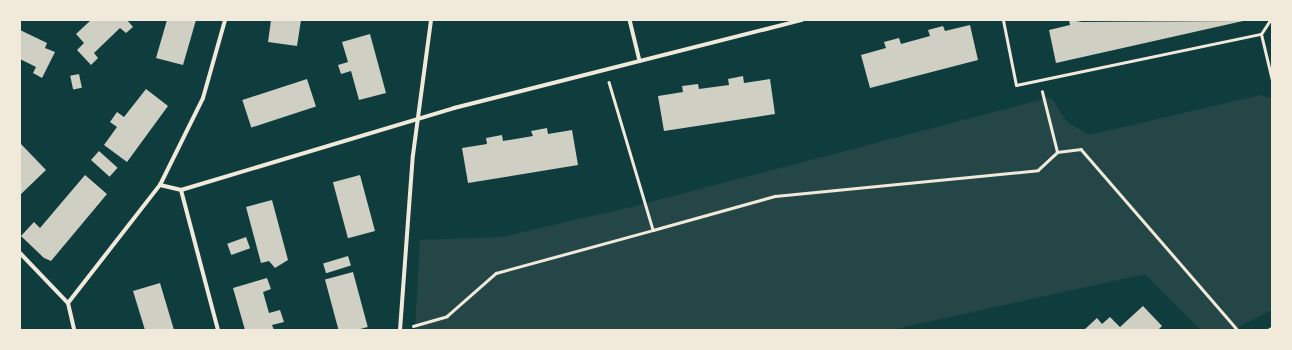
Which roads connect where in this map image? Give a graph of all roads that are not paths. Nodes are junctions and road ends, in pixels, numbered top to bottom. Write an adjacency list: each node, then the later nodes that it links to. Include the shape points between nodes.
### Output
1 (225, 20): 11 (street, via 203,98)
2 (431, 20): 10 (street)
3 (630, 20): 8 (street)
4 (802, 20): 8 (street)
5 (1003, 20): 7 (lane, via 1016,85)
6 (1270, 20): 7 (lane)
7 (1262, 34): 9 (lane)
8 (640, 61): 10 (street)
9 (1272, 80)
10 (418, 119): 12 (street); 17 (street)
11 (160, 185): 12 (street); 14 (street)
12 (181, 190): 16 (street)
13 (20, 252): 14 (street)
14 (68, 303): 15 (street)
15 (74, 330)
16 (218, 330)
17 (400, 330)

